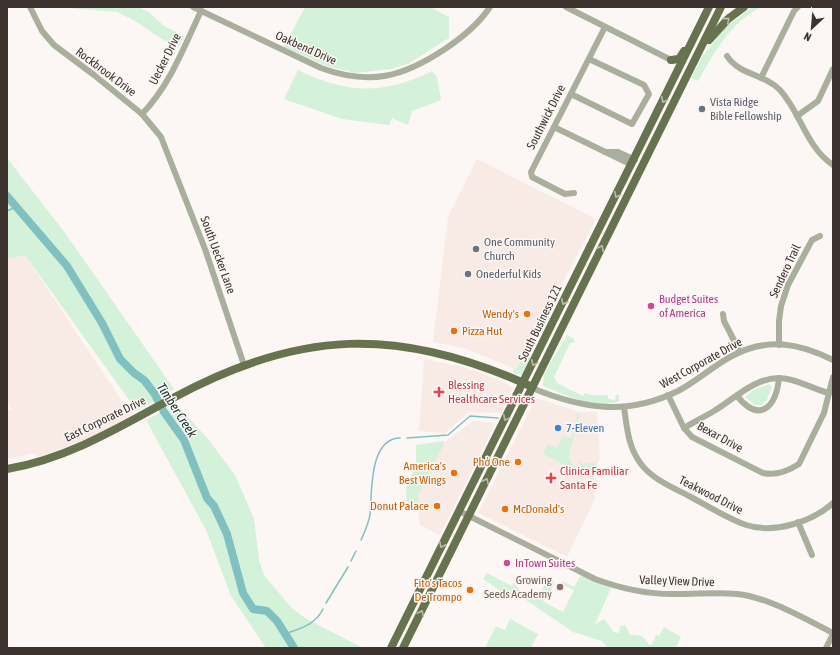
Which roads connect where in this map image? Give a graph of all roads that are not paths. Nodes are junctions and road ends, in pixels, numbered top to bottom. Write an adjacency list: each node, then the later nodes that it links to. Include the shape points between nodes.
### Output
1 (30, 7): 23 (street, Rockbrook Drive, via 42,30 54,45)
2 (193, 7): 10 (street, Oakbend Drive)
3 (490, 7): 10 (street, Oakbend Drive, via 475,27 419,65 391,75 368,78 333,73)
4 (566, 7): 12 (street)
5 (709, 7): 13 (main road, South Business 121)
6 (717, 7): 11 (main road)
7 (721, 7): 11 (main road, South Business 121)
8 (744, 7): 15 (main road, one-way to 8, via 719,28)
9 (798, 7): 20 (street)
10 (202, 11): 23 (street, Uecker Drive, via 166,84)
11 (716, 18): 15 (main road, South Business 121)
12 (605, 27): 16 (street, Southwick Drive); 17 (street)
13 (690, 46): 17 (main road, via 679,59); 18 (main road, South Business 121)
14 (727, 56): 20 (street, via 732,64)
15 (696, 58): 22 (main road, South Business 121)
16 (589, 59): 21 (street, Southwick Drive); 21 (street, via 644,85 648,94 632,124)
17 (671, 60): 18 (street)
18 (681, 65): 22 (main road); 26 (main road, South Business 121, one-way to 26)
19 (833, 69): 24 (street, via 818,101)
20 (761, 78): 24 (street, via 779,89)
21 (571, 94): 25 (street, Southwick Drive)
22 (678, 94): 30 (main road, South Business 121)
23 (142, 114): 27 (street, Rockbrook Drive, via 161,137)
24 (797, 116): 29 (street, via 812,144)
25 (554, 127): 28 (street, via 604,152 618,152); 31 (street, Southwick Drive, via 531,172 532,177 565,194)
26 (641, 146): 28 (main road, South Business 121); 30 (main road, via 644,152 636,169)
27 (169, 153): 39 (street, South Uecker Lane)
28 (633, 163): 33 (main road, South Business 121, one-way to 33)
29 (833, 165)
30 (639, 173): 34 (main road, South Business 121, one-way to 30)
31 (574, 193)
32 (820, 236): 36 (street, Sendero Trail, via 812,240 788,285 781,306)
33 (575, 278): 34 (main road); 42 (main road, South Business 121, one-way to 42)
34 (584, 283): 43 (main road, South Business 121)
35 (723, 314): 37 (street)
36 (779, 345): 37 (street, West Corporate Drive); 38 (street, West Corporate Drive, via 807,348)
37 (740, 352): 45 (street, West Corporate Drive, via 691,384)
38 (833, 360)
39 (244, 365): 42 (main road, East Corporate Drive, via 295,349 356,343 424,350 454,356); 49 (main road, East Corporate Drive, via 223,373 72,450 39,462)
40 (833, 377): 44 (street)
41 (779, 378): 44 (street, via 794,380); 46 (street, via 766,379); 46 (street, via 774,400 765,409 750,409)
42 (524, 384): 43 (main road, East Corporate Drive); 51 (main road, South Business 121, one-way to 51)
43 (532, 388): 47 (street, West Corporate Drive, via 582,405 601,408); 52 (main road, South Business 121, one-way to 43)
44 (829, 393): 48 (street, Bexar Drive, via 824,413 799,464 780,472 763,473 692,437)
45 (668, 395): 47 (street, West Corporate Drive); 48 (street, Bexar Drive)
46 (737, 396): 48 (street)
47 (624, 407): 53 (street, Teakwood Drive, via 630,445 642,465 653,476 745,525 769,528)
48 (684, 428)
49 (7, 469)
50 (833, 503): 53 (street, Teakwood Drive)
51 (459, 510): 52 (street, Valley View Drive); 56 (main road, South Business 121, one-way to 56)
52 (469, 516): 55 (street, Valley View Drive, via 595,579 616,586 656,594 724,593 748,596); 57 (main road, South Business 121, one-way to 52)
53 (798, 522): 54 (street)
54 (812, 555)
55 (833, 634): 58 (street)
56 (393, 646): 57 (street)
57 (403, 648)
58 (826, 648)

